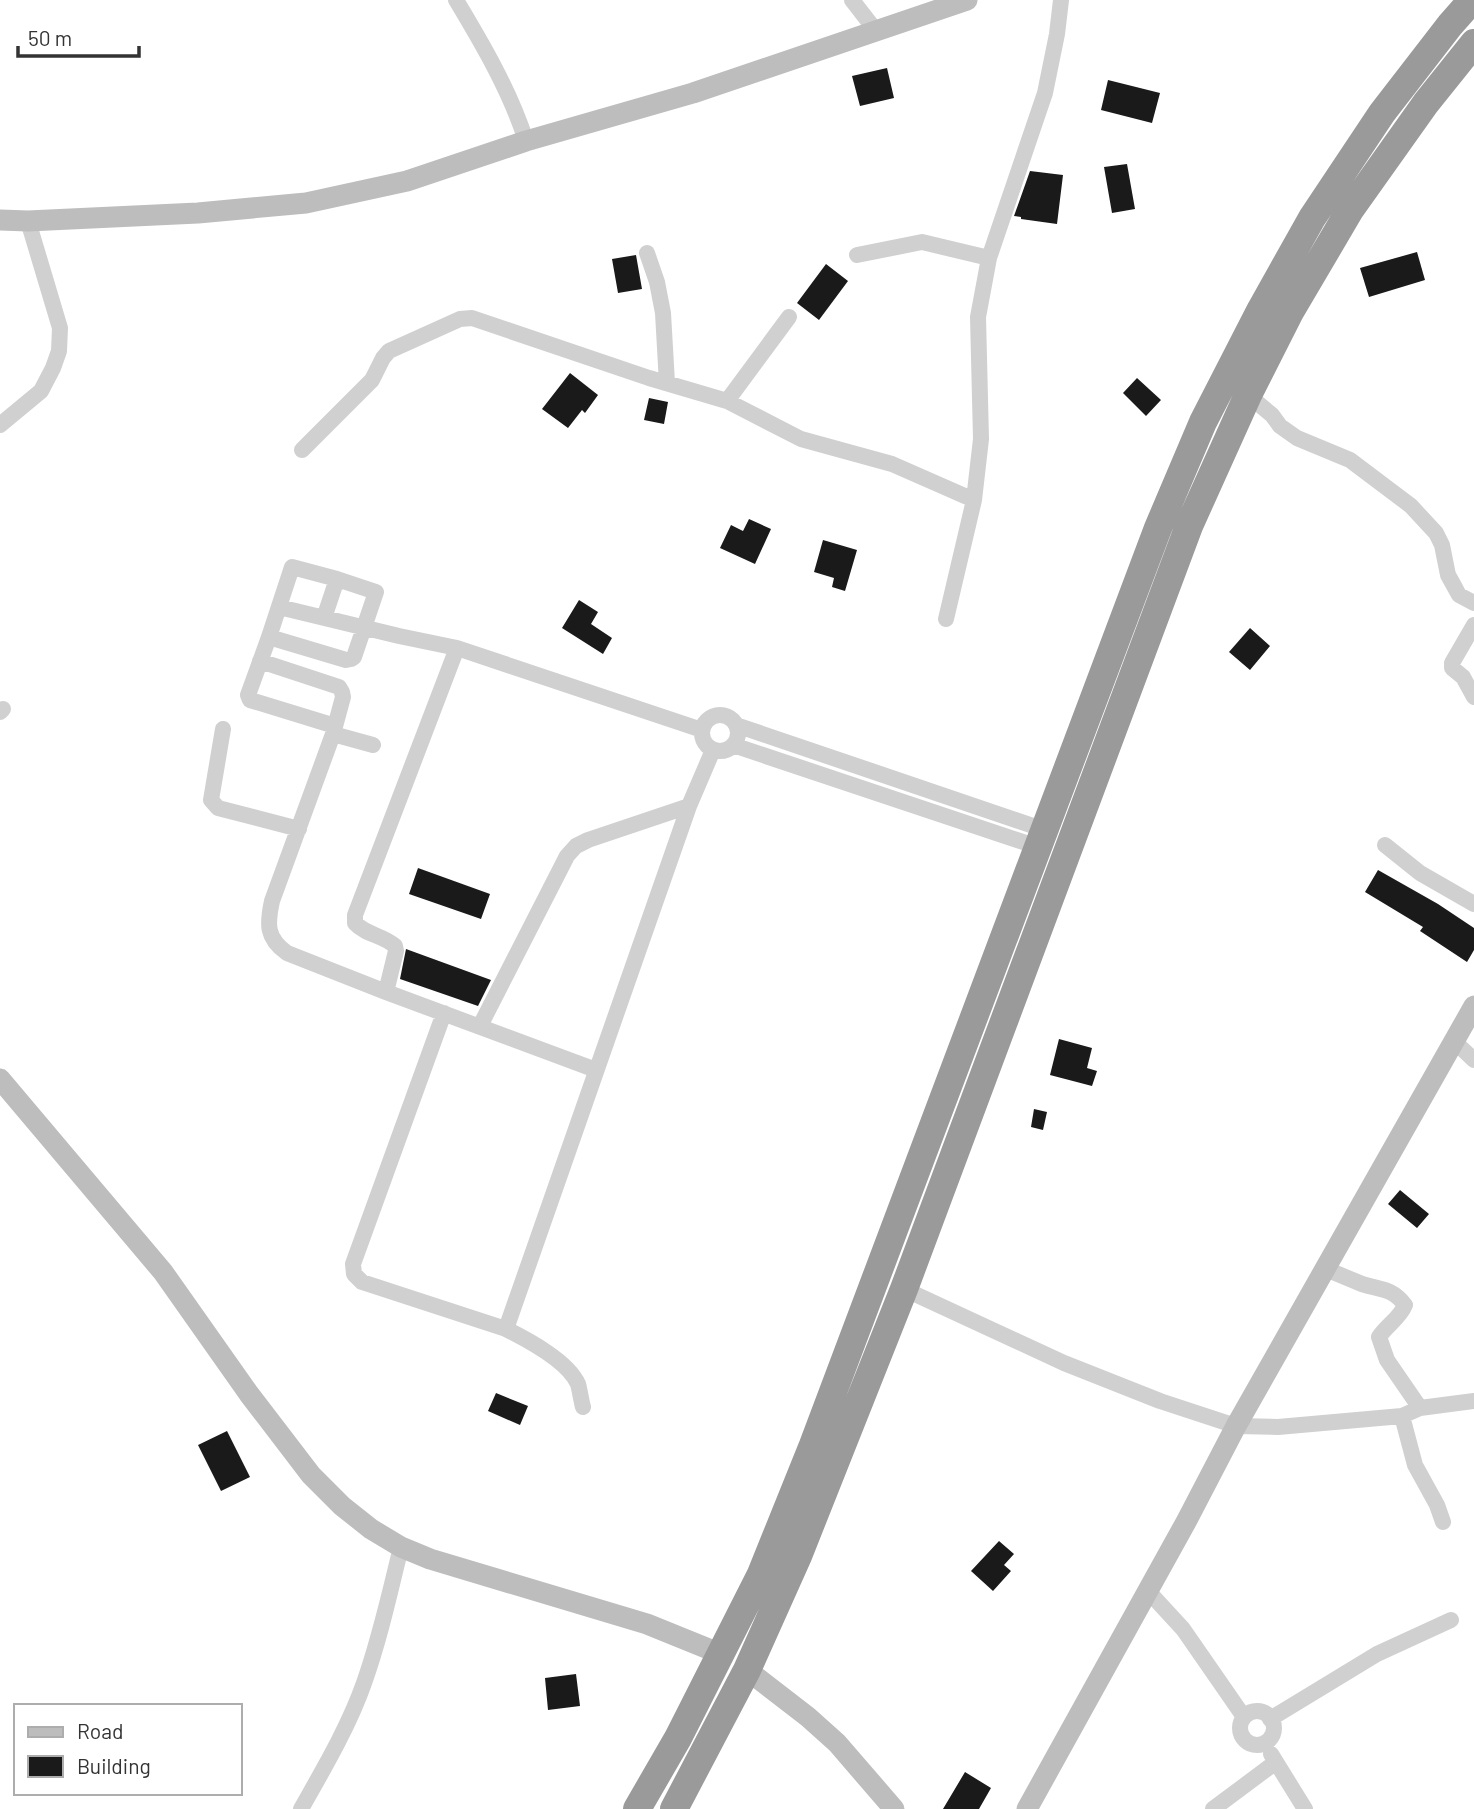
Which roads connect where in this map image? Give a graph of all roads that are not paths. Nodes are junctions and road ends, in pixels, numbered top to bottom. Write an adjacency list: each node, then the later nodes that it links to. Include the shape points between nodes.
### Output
1 (456, 0): 8 (street, via 512,103)
2 (852, 0): 6 (street)
3 (967, 0): 6 (street)
4 (1061, 0): 13 (street, via 1045,93)
5 (1472, 0): 43 (highway, via 1382,113 1312,218 1261,309 1203,422 1158,528)
6 (876, 31): 8 (street, via 693,93)
7 (1474, 43): 16 (highway, via 1350,210)
8 (526, 141): 10 (street, via 407,181 306,203)
9 (0, 220): 10 (street)
10 (28, 221): 18 (street, via 60,328 59,351 41,391)
11 (647, 253): 15 (street, via 663,313)
12 (857, 255): 13 (street, via 922,242)
13 (989, 258): 20 (street, via 978,317 981,439)
14 (789, 317): 17 (street)
15 (667, 383): 17 (street); 19 (street, via 498,325 460,319 389,352 372,380)
16 (1248, 395): 22 (street, via 1297,438 1350,460 1411,506 1436,533 1448,575 1459,594); 55 (highway, via 1189,526)
17 (727, 401): 20 (street, via 801,439 892,464)
18 (0, 425)
19 (302, 450)
20 (974, 500): 25 (street)
21 (337, 579): 23 (street, via 292,567); 24 (street); 27 (street, via 376,592)
22 (1474, 603)
23 (279, 607): 24 (street); 28 (street)
24 (324, 618): 27 (street)
25 (946, 619)
26 (1474, 625): 33 (street, via 1452,663)
27 (363, 627): 29 (street); 30 (street, via 351,659)
28 (269, 637): 30 (street); 31 (street)
29 (457, 648): 37 (street); 46 (street, via 355,915 360,929 396,946)
30 (313, 650): 32 (street)
31 (260, 661): 32 (street); 36 (street, via 250,699)
32 (305, 675): 36 (street, via 342,692)
33 (1474, 697)
34 (736, 725): 37 (street, via 728,717 717,716 707,720); 39 (street, via 738,736); 43 (street)
35 (223, 729): 42 (street, via 211,800 214,805)
36 (334, 730): 38 (street); 42 (street)
37 (702, 730): 40 (street, via 704,742)
38 (373, 745)
39 (733, 746): 40 (street); 43 (street)
40 (713, 750): 41 (street)
41 (689, 806): 49 (street, via 576,846); 52 (street)
42 (299, 829): 46 (street, via 272,901 269,928 274,944)
43 (1041, 839): 66 (highway, via 813,1445 761,1574)
44 (1385, 845): 45 (street, via 1420,873)
45 (1474, 904)
46 (386, 992): 48 (street)
47 (1474, 1006): 50 (street)
48 (444, 1013): 49 (street); 56 (street, via 353,1264 354,1274 362,1282)
49 (480, 1026): 52 (street)
50 (1454, 1041): 51 (street); 54 (street)
51 (1474, 1060)
52 (596, 1070): 56 (street)
53 (0, 1079): 63 (street, via 163,1272 311,1475 342,1506)
54 (1326, 1269): 59 (street, via 1391,1291 1405,1305 1379,1337 1387,1360); 61 (street)
55 (904, 1289): 61 (street, via 1064,1363); 67 (highway, via 798,1556)
56 (506, 1329): 58 (street, via 565,1368 577,1383)
57 (1474, 1401): 59 (street)
58 (583, 1407)
59 (1420, 1408): 60 (street)
60 (1402, 1416): 61 (street, via 1278,1427); 62 (street, via 1415,1465)
61 (1236, 1426): 64 (street)
62 (1443, 1522)
63 (401, 1547): 66 (street, via 647,1624); 72 (street, via 363,1685)
64 (1148, 1591): 68 (street, via 1183,1629); 76 (street)
65 (1451, 1620): 69 (street, via 1377,1654)
66 (721, 1654): 73 (highway)
67 (747, 1670): 74 (highway); 75 (street, via 837,1743)
68 (1244, 1717): 69 (street, via 1257,1712); 70 (street, via 1240,1729 1244,1739)
69 (1270, 1719): 70 (street, via 1273,1733)
70 (1264, 1743): 71 (street)
71 (1276, 1762): 77 (street); 78 (street)
72 (301, 1809)
73 (636, 1809)
74 (674, 1809)
75 (894, 1809)
76 (1027, 1809)
77 (1213, 1809)
78 (1305, 1809)

